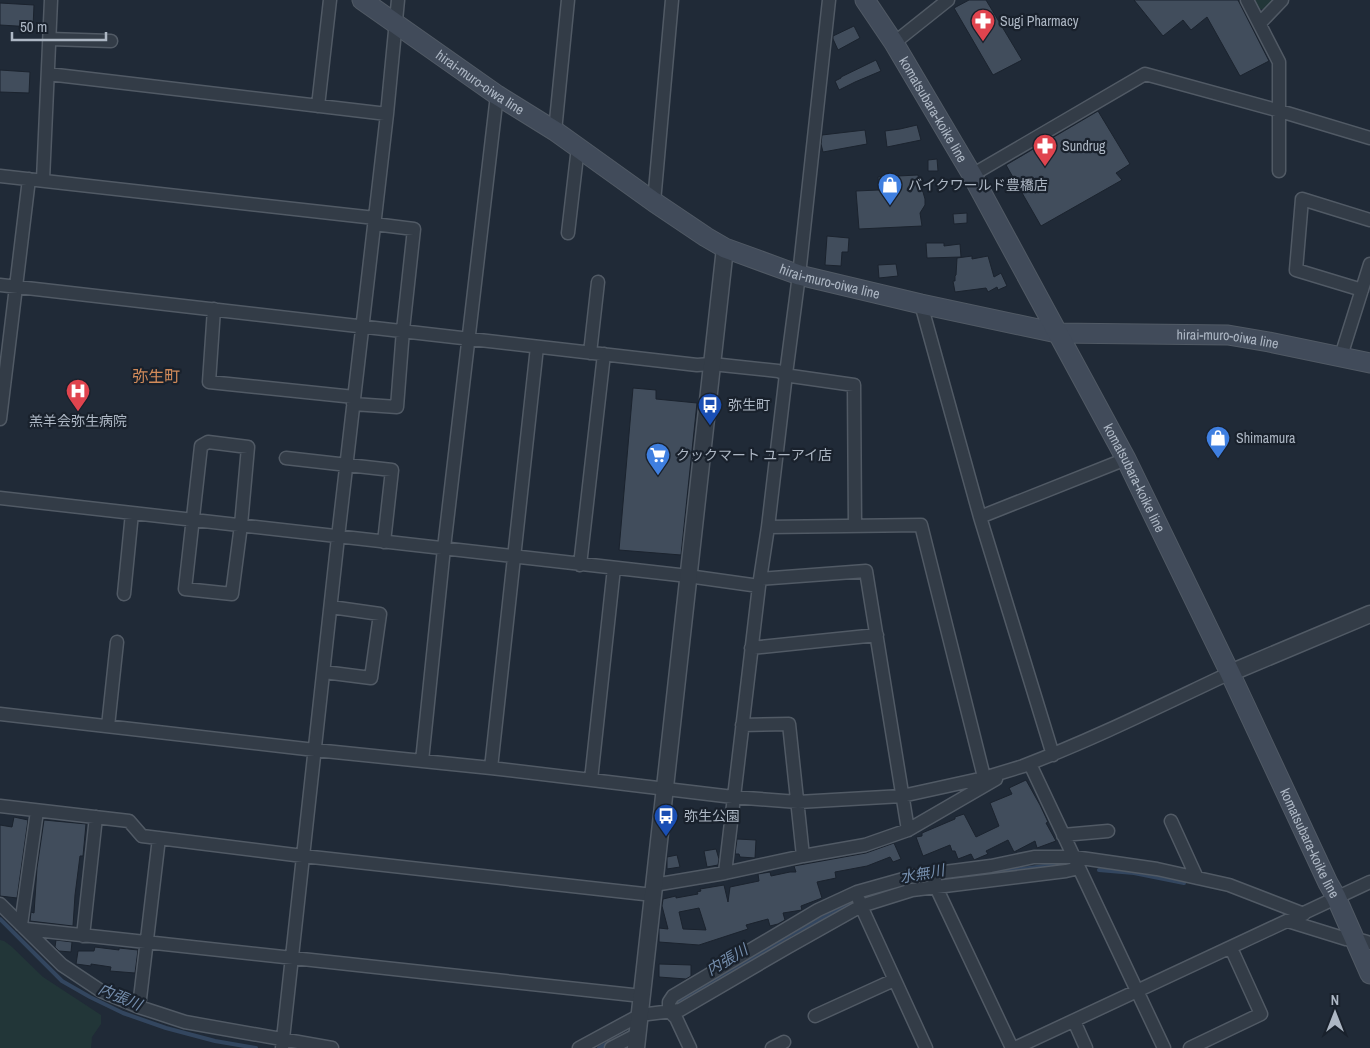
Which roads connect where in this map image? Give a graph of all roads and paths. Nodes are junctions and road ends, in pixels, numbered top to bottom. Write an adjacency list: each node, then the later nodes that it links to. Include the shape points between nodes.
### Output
1 (51, 0): 14 (street)
2 (330, 0): 19 (street)
3 (362, 0): 13 (main road, hirai-muro-oiwa line)
4 (398, 0): 13 (street)
5 (568, 0): 22 (street)
6 (672, 0): 30 (street)
7 (829, 0): 36 (street)
8 (865, 0): 16 (main road, komatsubara-koike line)
9 (948, 0): 16 (street)
10 (1247, 0): 12 (street)
11 (1282, 0): 12 (street)
12 (1260, 23): 20 (street, via 1279,62)
13 (396, 24): 18 (main road, hirai-muro-oiwa line); 21 (street)
14 (50, 39): 15 (street); 17 (street)
15 (110, 40)
16 (894, 43): 26 (main road, komatsubara-koike line)
17 (48, 74): 19 (street); 29 (street)
18 (497, 95): 22 (main road, hirai-muro-oiwa line); 46 (street)
19 (318, 106): 21 (street)
20 (1280, 112): 23 (street); 25 (street); 26 (street, via 1145,74)
21 (387, 114): 32 (street)
22 (555, 130): 24 (main road, hirai-muro-oiwa line)
23 (1370, 138)
24 (578, 147): 30 (main road, hirai-muro-oiwa line); 33 (street)
25 (1279, 171)
26 (972, 175): 45 (main road, komatsubara-koike line)
27 (0, 176): 28 (street)
28 (29, 179): 29 (street); 39 (street)
29 (43, 180): 32 (street)
30 (654, 202): 34 (main road, hirai-muro-oiwa line)
31 (1370, 220): 40 (street, via 1302,199 1296,270)
32 (374, 221): 43 (street); 44 (street, via 414,229)
33 (568, 233)
34 (725, 248): 36 (main road, hirai-muro-oiwa line); 52 (street)
35 (1370, 264): 40 (street)
36 (799, 275): 41 (main road, hirai-muro-oiwa line); 53 (street)
37 (598, 282): 48 (street)
38 (0, 285): 39 (street)
39 (15, 287): 42 (street); 55 (street)
40 (1362, 290): 50 (street)
41 (921, 304): 45 (main road, hirai-muro-oiwa line); 61 (street)
42 (214, 309): 43 (street); 54 (street, via 209,382)
43 (362, 326): 44 (street); 54 (street)
44 (403, 330): 46 (street); 54 (street, via 397,407)
45 (1057, 333): 50 (main road, hirai-muro-oiwa line, via 1228,335); 57 (main road, komatsubara-koike line)
46 (469, 338): 47 (street); 68 (street)
47 (537, 347): 48 (street); 69 (street)
48 (590, 353): 49 (street)
49 (604, 354): 52 (street); 70 (street)
50 (1341, 356): 51 (main road, hirai-muro-oiwa line)
51 (1370, 363)
52 (712, 364): 53 (street); 72 (street)
53 (786, 374): 64 (street, via 854,385); 65 (street)
54 (354, 400): 58 (street)
55 (0, 419)
56 (286, 458): 58 (street)
57 (1126, 459): 61 (street); 81 (main road, komatsubara-koike line)
58 (347, 464): 66 (street); 67 (street, via 392,470)
59 (0, 498): 60 (street)
60 (132, 513): 62 (street); 74 (street)
61 (980, 517): 86 (street)
62 (193, 520): 63 (street); 63 (street, via 185,589 232,594); 63 (street, via 201,446 208,442 248,447)
63 (241, 525): 66 (street)
64 (855, 526): 65 (street); 91 (street, via 921,525)
65 (768, 528): 73 (street)
66 (338, 537): 67 (street); 75 (street)
67 (384, 542): 68 (street)
68 (444, 548): 69 (street); 87 (street)
69 (513, 556): 70 (street); 89 (street)
70 (580, 564): 71 (street)
71 (614, 568): 72 (street); 90 (street)
72 (688, 576): 73 (street); 92 (street)
73 (759, 583): 77 (street, via 866,571); 79 (street)
74 (124, 594)
75 (331, 607): 80 (street); 80 (street, via 380,614 371,678)
76 (1370, 614): 81 (street)
77 (877, 635): 79 (street); 94 (street)
78 (117, 642): 84 (street)
79 (751, 648): 83 (street)
80 (324, 672): 85 (street)
81 (1230, 673): 86 (street); 114 (main road, komatsubara-koike line)
82 (0, 714): 84 (street)
83 (742, 725): 93 (street); 95 (street, via 789,724)
84 (108, 726): 85 (street)
85 (315, 750): 87 (street); 104 (street)
86 (1053, 755): 88 (street)
87 (422, 761): 89 (street)
88 (1030, 764): 91 (street); 102 (street)
89 (490, 768): 90 (street)
90 (591, 780): 92 (street)
91 (985, 781): 94 (street); 100 (street)
92 (664, 788): 93 (street); 112 (street)
93 (733, 796): 95 (street); 107 (street)
94 (902, 796): 95 (street); 100 (street)
95 (798, 802): 105 (street)
96 (0, 806): 97 (street)
97 (37, 811): 98 (street); 119 (street)
98 (96, 817): 103 (street, via 129,821 142,836); 120 (street)
99 (1171, 821): 109 (street)
100 (908, 830): 105 (street, via 865,845)
101 (1108, 831): 102 (street)
102 (1063, 835): 106 (street)
103 (159, 838): 104 (street); 122 (street)
104 (303, 856): 112 (street); 124 (street)
105 (803, 856): 107 (street)
106 (1077, 863): 108 (street, via 1034,857); 109 (street, via 1157,869); 111 (street, via 1066,871); 127 (street)
107 (725, 873): 112 (street)
108 (935, 874): 111 (street); 113 (street, via 914,876)
109 (1197, 878): 117 (street, via 1229,885)
110 (1370, 882): 114 (street)
111 (936, 887): 116 (street, via 912,890); 143 (street)
112 (653, 890): 128 (street)
113 (857, 892): 116 (street); 130 (street, via 818,910 673,996)
114 (1336, 897): 117 (street); 121 (main road, komatsubara-koike line)
115 (0, 904): 119 (street)
116 (861, 906): 126 (street); 130 (street, via 680,1010)
117 (1304, 914): 118 (street)
118 (1288, 921): 121 (street); 123 (street)
119 (24, 927): 120 (street); 129 (street, via 62,965 101,991)
120 (83, 936): 122 (street)
121 (1362, 941): 125 (main road, komatsubara-koike line)
122 (146, 942): 124 (street); 129 (street)
123 (1231, 948): 127 (street); 146 (street, via 1261,1014)
124 (292, 958): 128 (street); 136 (street)
125 (1370, 974)
126 (894, 980): 132 (street); 142 (street)
127 (1137, 991): 133 (street); 145 (street)
128 (642, 996): 131 (street)
129 (139, 1007): 136 (street, via 185,1022)
130 (669, 1011): 131 (street); 140 (street, via 676,1018)
131 (640, 1015): 134 (street); 138 (street)
132 (815, 1016)
133 (1074, 1021): 143 (street); 144 (street)
134 (637, 1041): 139 (street)
135 (784, 1042): 141 (street)
136 (283, 1043): 137 (street)
137 (332, 1048)
138 (579, 1048)
139 (611, 1048)
140 (690, 1048)
141 (772, 1048)
142 (926, 1048)
143 (1014, 1048)
144 (1086, 1048)
145 (1164, 1048)
146 (1190, 1048)

